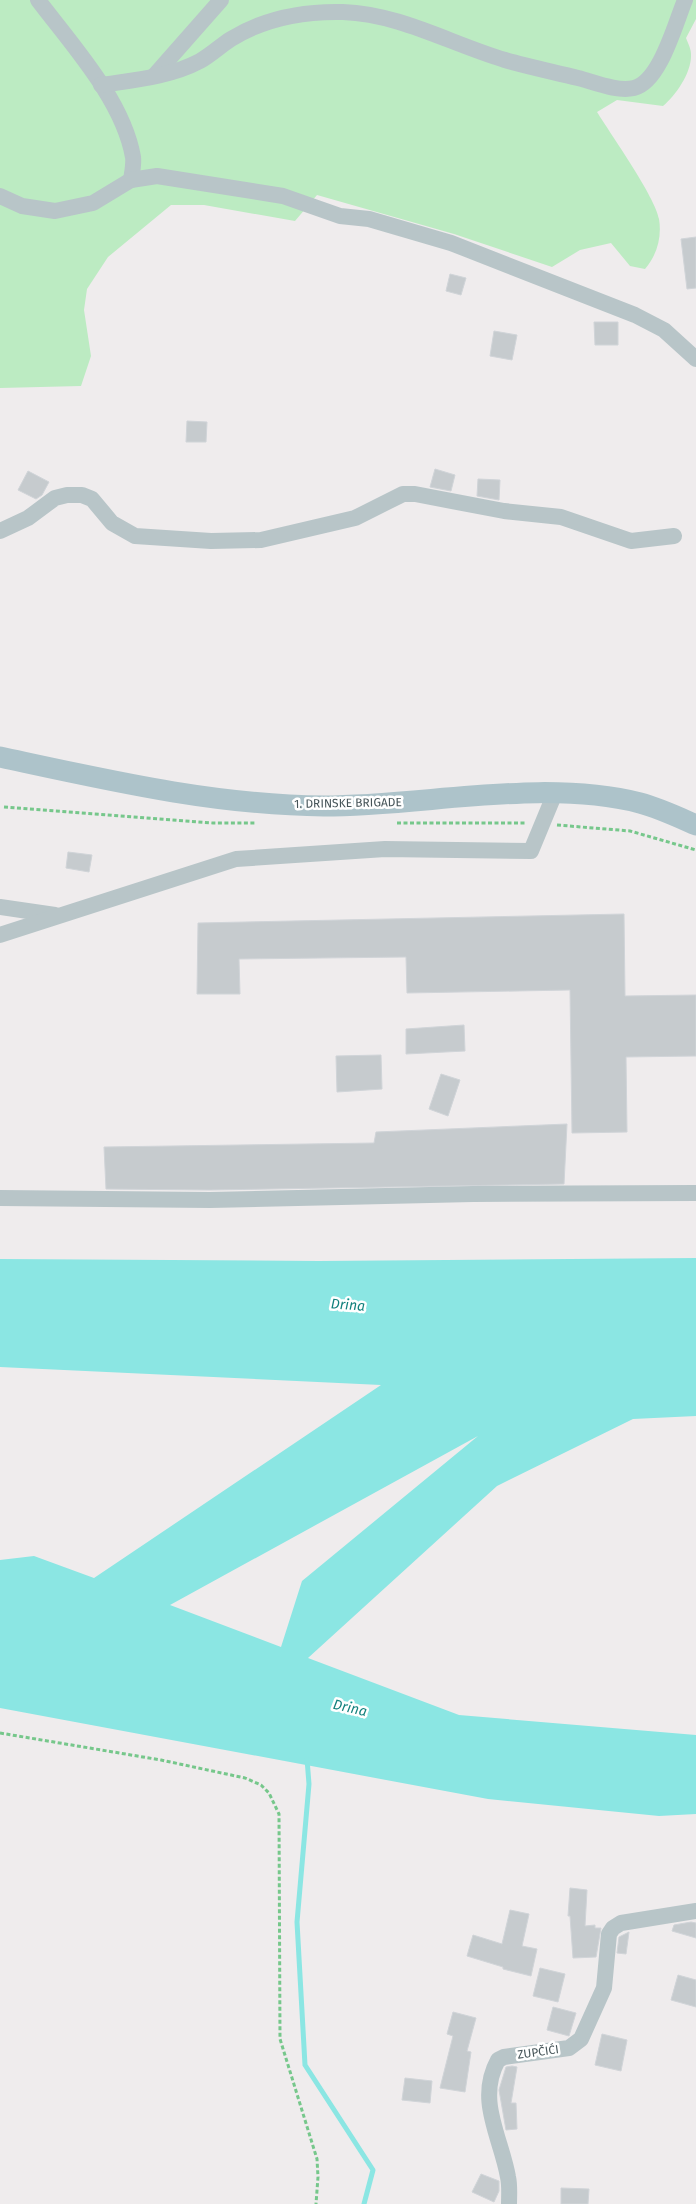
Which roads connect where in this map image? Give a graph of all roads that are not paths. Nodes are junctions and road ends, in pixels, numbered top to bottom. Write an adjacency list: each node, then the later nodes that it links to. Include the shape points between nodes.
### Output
1 (38, 0): 5 (street)
2 (221, 0): 4 (street)
3 (686, 0): 4 (street, via 654,73 642,86 631,89 504,60 418,27 381,17 343,12 267,20 199,61)
4 (154, 76): 5 (street)
5 (101, 85): 6 (street, via 126,129 134,159)
6 (131, 180): 7 (street, via 93,203 55,211 22,206); 8 (street, via 157,176 283,196 340,216 369,219 451,243 635,315 664,330)
7 (0, 196)
8 (696, 359)
9 (0, 531): 10 (street, via 66,494 92,499 120,530 135,536 211,541 261,540 355,518 402,494 415,494 504,511 561,517 631,541)
10 (674, 536)
11 (0, 757): 12 (main road, 1. DRINSKE BRIGADE, via 121,783 202,797 260,802 324,806)
12 (555, 793): 13 (main road, 1. DRINSKE BRIGADE, via 640,803); 15 (street, via 531,851 385,849 236,859)
13 (696, 825)
14 (0, 908): 15 (street)
15 (60, 916): 16 (street)
16 (0, 935)
17 (696, 1193): 18 (street, via 210,1200)
18 (0, 1198)
19 (696, 1911): 20 (street, ZUPČIĆI, via 621,1923 613,1928 606,1947 604,1988 581,2039 569,2048 498,2060 489,2090 489,2108 508,2176)
20 (509, 2204)

